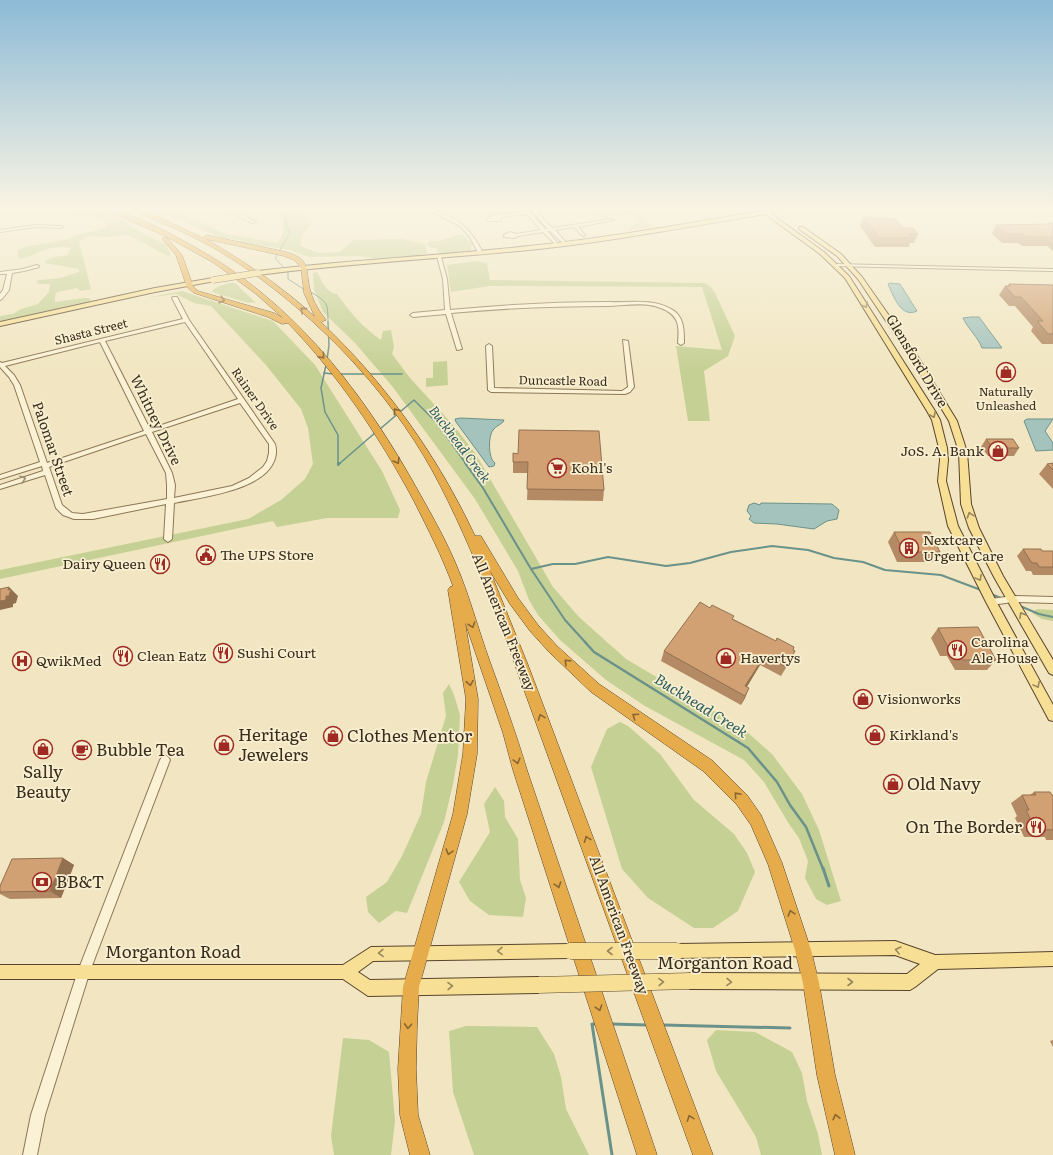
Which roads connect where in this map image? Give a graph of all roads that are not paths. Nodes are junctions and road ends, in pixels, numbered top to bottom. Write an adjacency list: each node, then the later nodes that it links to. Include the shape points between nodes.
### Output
1 (182, 264): 13 (highway)
2 (217, 264): 20 (highway, All American Freeway, via 231,272)
3 (244, 264): 24 (highway, All American Freeway, one-way to 3, via 305,311)
4 (336, 264): 8 (main road)
5 (441, 264): 16 (street)
6 (836, 265): 9 (street); 37 (main road, Glensford Drive, one-way to 37, via 859,294 936,420 943,448 942,481 953,526)
7 (37, 266): 11 (street)
8 (304, 266): 13 (main road, bridge); 24 (highway, via 305,284 314,309)
9 (849, 266): 10 (street); 38 (main road, Glensford Drive, one-way to 9, via 974,528 966,504 963,452 953,421 914,357)
10 (1053, 270)
11 (10, 272): 12 (street); 14 (street, via 6,290)
12 (0, 273)
13 (189, 283): 19 (main road); 20 (highway, one-way to 20, via 190,287 200,293 271,315)
14 (0, 298)
15 (174, 298): 18 (street, Rainer Drive)
16 (448, 312): 17 (street); 23 (street, via 548,303 652,304 669,310 678,318); 26 (street)
17 (413, 315)
18 (186, 320): 21 (street, Shasta Street); 28 (street, Rainer Drive)
19 (0, 324)
20 (296, 327): 36 (highway, All American Freeway, one-way to 36, via 369,415 399,464)
21 (102, 340): 27 (street, Shasta Street); 29 (street, Whitney Drive)
22 (625, 341): 25 (street, Duncastle Road, via 630,387 628,391 623,392 491,390)
23 (681, 343)
24 (342, 346): 34 (highway, All American Freeway, one-way to 24, via 429,459 399,415)
25 (489, 346)
26 (459, 349)
27 (1, 365): 30 (street, Palomar Street, via 17,385)
28 (242, 400): 29 (street); 33 (street, Rainer Drive, via 272,444 274,452 270,463 260,473 238,486)
29 (149, 433): 30 (street); 33 (street, Whitney Drive, via 169,473)
30 (45, 467): 31 (street); 32 (street, one-way to 30); 33 (street, Palomar Street, via 59,506 68,514 75,516 94,516)
31 (0, 477)
32 (0, 487)
33 (170, 502): 35 (street, Whitney Drive)
34 (454, 503): 43 (highway, one-way to 34, via 765,837 742,800 708,766 595,688 553,648 534,628 514,600); 55 (highway, All American Freeway, one-way to 34, via 496,597)
35 (168, 539)
36 (449, 562): 44 (highway, one-way to 44, via 472,699 470,754 460,814); 54 (highway, All American Freeway, one-way to 54, via 509,729 520,770)
37 (990, 598): 38 (street); 41 (main road, Glensford Drive, one-way to 41)
38 (1013, 599): 39 (street); 40 (main road, Glensford Drive, one-way to 38)
39 (1053, 600)
40 (1053, 670)
41 (1053, 716)
42 (165, 760): 47 (street)
43 (803, 950): 44 (main road, Morganton Road, one-way to 44, bridge); 46 (main road, Morganton Road, one-way to 43, via 895,948); 50 (highway)
44 (420, 952): 49 (main road, Morganton Road, one-way to 49, via 371,954); 51 (highway)
45 (1053, 959): 46 (main road, Morganton Road)
46 (935, 962): 50 (main road, Morganton Road, one-way to 46, via 910,982)
47 (84, 971): 48 (main road, Morganton Road); 49 (main road, Morganton Road); 52 (street, via 38,1115)
48 (0, 972)
49 (345, 972): 51 (main road, Morganton Road, via 368,988)
50 (811, 983): 51 (main road, Morganton Road, one-way to 50, bridge, via 690,981); 56 (highway, one-way to 50, via 826,1075)
51 (411, 987): 53 (highway, one-way to 53, via 407,1062 409,1115)
52 (30, 1155)
53 (420, 1155)
54 (647, 1155)
55 (703, 1155)
56 (845, 1155)

